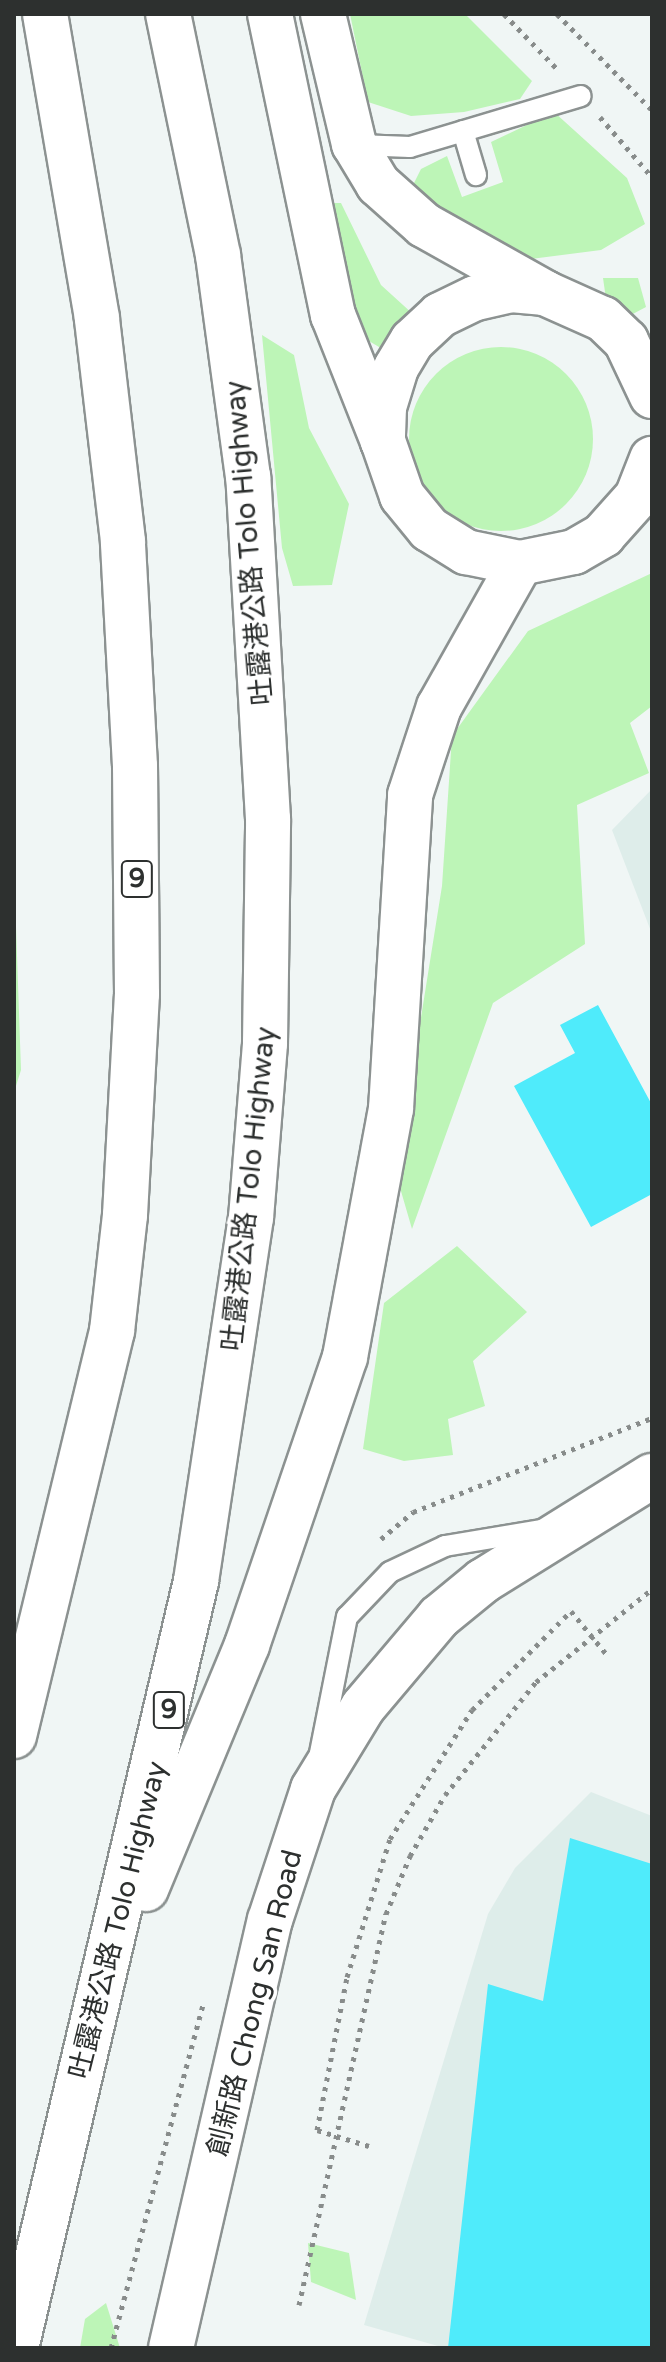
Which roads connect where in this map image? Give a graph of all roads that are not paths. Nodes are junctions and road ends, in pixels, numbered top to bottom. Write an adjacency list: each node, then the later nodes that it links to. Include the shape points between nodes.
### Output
1 (45, 14): 18 (main road, 9, via 97,318 123,541 134,752 137,994 125,1215 112,1331)
2 (168, 14): 20 (main road, 吐露港公路 Tolo Highway / 9, via 218,255 248,477 268,804 265,1043 251,1218 196,1581)
3 (270, 14): 11 (main road, via 333,315)
4 (323, 14): 7 (main road)
5 (581, 96): 6 (lane)
6 (463, 131): 7 (lane, via 400,149); 8 (lane)
7 (354, 144): 9 (main road, via 395,202 424,225)
8 (476, 175)
9 (545, 293): 10 (main road, via 603,319 626,341); 11 (main road, via 499,293 440,315 412,341 396,368 384,407)
10 (652, 396)
11 (383, 441): 15 (main road, via 402,496 429,529 466,552)
12 (652, 459): 14 (main road, via 637,497)
13 (652, 526): 14 (main road)
14 (603, 535): 15 (main road, via 574,552)
15 (520, 563): 20 (main road, via 439,707 410,795 391,1109 345,1357 193,1785)
16 (652, 1476): 17 (main road, 創新路 Chong San Road)
17 (567, 1526): 19 (main road, 創新路 Chong San Road, via 439,1617 363,1707); 19 (lane, via 445,1546 390,1572 368,1594 347,1617)
18 (14, 1736)
19 (313, 1789): 22 (main road, 創新路 Chong San Road, via 270,1920)
20 (100, 1991): 21 (main road, 吐露港公路 Tolo Highway / 9)
21 (16, 2348)
22 (171, 2348)

